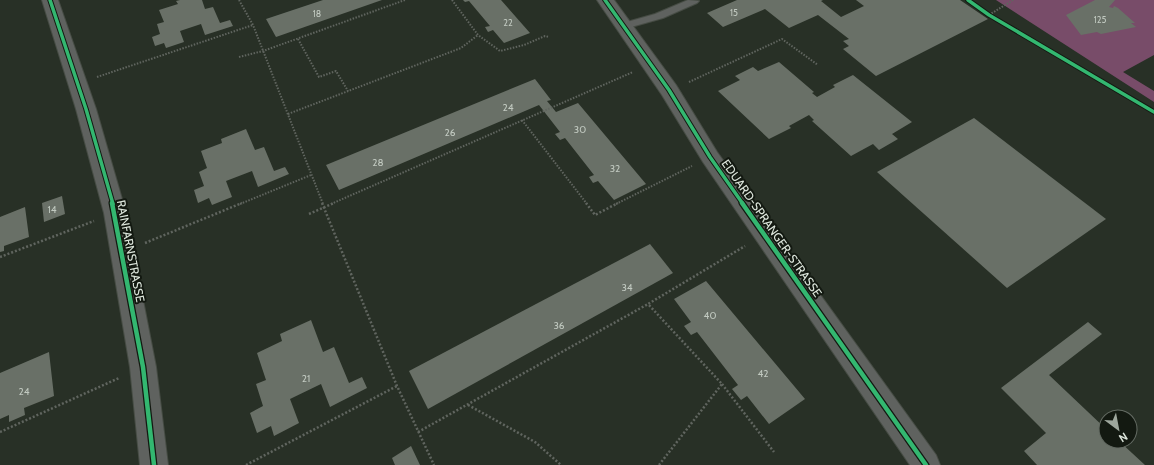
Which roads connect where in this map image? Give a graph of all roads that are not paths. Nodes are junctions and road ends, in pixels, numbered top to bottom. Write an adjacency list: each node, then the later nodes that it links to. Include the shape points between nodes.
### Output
1 (50, 0): 5 (street, RAINFARNSTRASSE, via 78,84 115,213 143,367)
2 (605, 0): 4 (street, EDUARD-SPRANGER-STRASSE)
3 (694, 1): 4 (lane, via 659,16)
4 (624, 26): 6 (street, EDUARD-SPRANGER-STRASSE, via 669,90 710,157)
5 (154, 465)
6 (926, 465)

